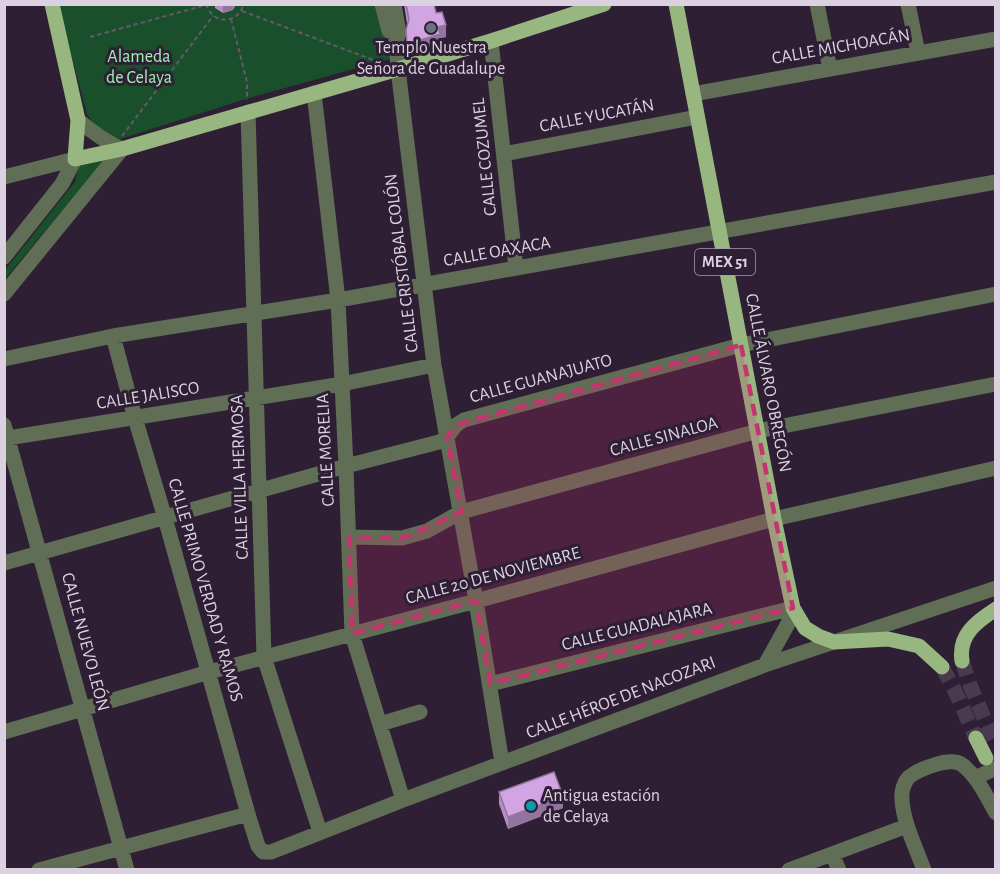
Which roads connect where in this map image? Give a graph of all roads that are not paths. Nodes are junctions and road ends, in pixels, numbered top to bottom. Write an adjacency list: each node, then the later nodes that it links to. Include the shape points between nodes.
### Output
1 (52, 4): 18 (main road)
2 (382, 4): 9 (street, via 390,34)
3 (394, 4): 9 (street, CALLE CRISTÓBAL COLÓN, via 399,33)
4 (603, 4): 10 (main road)
5 (676, 4): 15 (main road, CALLE ÁLVARO OBREGÓN / MEX 51)
6 (817, 4): 13 (street)
7 (908, 4): 11 (street)
8 (996, 39): 11 (street, CALLE MICHOACÁN)
9 (396, 41): 12 (street, CALLE CRISTÓBAL COLÓN)
10 (491, 41): 12 (main road); 20 (street, CALLE COZUMEL)
11 (918, 53): 13 (street, CALLE MICHOACÁN)
12 (398, 69): 14 (main road); 27 (street, CALLE CRISTÓBAL COLÓN)
13 (830, 69): 15 (street, CALLE MICHOACÁN)
14 (314, 93): 16 (main road); 30 (street, CALLE MORELIA)
15 (693, 94): 17 (main road, CALLE ÁLVARO OBREGÓN / MEX 51)
16 (248, 112): 19 (main road); 31 (street, CALLE VILLA HERMOSA)
17 (698, 117): 20 (street, CALLE YUCATÁN); 24 (main road, CALLE ÁLVARO OBREGÓN / MEX 51)
18 (78, 120): 19 (street); 21 (main road)
19 (116, 146): 21 (main road); 28 (street)
20 (504, 154): 26 (street, CALLE COZUMEL)
21 (75, 159): 22 (street); 25 (street, via 62,184)
22 (4, 177)
23 (996, 182): 24 (street, CALLE OAXACA)
24 (719, 232): 26 (street, CALLE OAXACA); 33 (main road, CALLE ÁLVARO OBREGÓN / MEX 51)
25 (4, 257)
26 (516, 268): 27 (street, CALLE OAXACA)
27 (425, 284): 30 (street, CALLE OAXACA); 35 (street, CALLE CRISTÓBAL COLÓN)
28 (4, 294)
29 (996, 294): 33 (street, CALLE GUANAJUATO)
30 (338, 300): 31 (street, CALLE OAXACA); 36 (street, CALLE MORELIA)
31 (254, 313): 32 (street, CALLE OAXACA); 38 (street, CALLE VILLA HERMOSA)
32 (113, 336): 34 (street, CALLE OAXACA); 39 (street, CALLE PRIMO VERDAD Y RAMOS)
33 (741, 345): 41 (main road, CALLE ÁLVARO OBREGÓN / MEX 51); 42 (street, CALLE GUANAJUATO, via 465,420)
34 (4, 359)
35 (435, 365): 36 (street, CALLE JALISCO); 42 (street, CALLE CRISTÓBAL COLÓN)
36 (342, 384): 38 (street, CALLE JALISCO); 43 (street, CALLE MORELIA)
37 (996, 384): 41 (street, CALLE SINALOA)
38 (256, 398): 39 (street, CALLE JALISCO); 45 (street, CALLE VILLA HERMOSA)
39 (135, 418): 40 (street, CALLE JALISCO); 47 (street, CALLE PRIMO VERDAD Y RAMOS)
40 (6, 431): 50 (street, CALLE NUEVO LEÓN)
41 (758, 431): 46 (street, CALLE SINALOA); 48 (main road, CALLE ÁLVARO OBREGÓN / MEX 51)
42 (447, 437): 43 (street, CALLE GUANAJUATO); 46 (street, CALLE CRISTÓBAL COLÓN)
43 (346, 466): 45 (street, CALLE GUANAJUATO); 49 (street, CALLE MORELIA)
44 (996, 468): 48 (street, CALLE 20 DE NOVIEMBRE)
45 (260, 491): 47 (street, CALLE GUANAJUATO); 58 (street, CALLE VILLA HERMOSA)
46 (460, 512): 49 (street, CALLE SINALOA, via 427,531 402,538); 53 (street, CALLE CRISTÓBAL COLÓN)
47 (165, 518): 50 (street, CALLE GUANAJUATO); 62 (street, CALLE PRIMO VERDAD Y RAMOS)
48 (774, 519): 53 (street, CALLE 20 DE NOVIEMBRE); 54 (main road, CALLE ÁLVARO OBREGÓN)
49 (349, 537): 56 (street, CALLE MORELIA)
50 (40, 553): 51 (street, CALLE GUANAJUATO); 64 (street, CALLE NUEVO LEÓN)
51 (4, 563)
52 (996, 588): 57 (street, CALLE HÉROE DE NACOZARI)
53 (476, 601): 56 (street, CALLE 20 DE NOVIEMBRE); 63 (street, CALLE CRISTÓBAL COLÓN)
54 (794, 609): 57 (main road, CALLE ÁLVARO OBREGÓN, via 805,628); 60 (street); 63 (street, CALLE GUADALAJARA)
55 (996, 609): 59 (main road, via 976,623 964,639)
56 (352, 634): 58 (street, CALLE 20 DE NOVIEMBRE); 66 (street, CALLE MORELIA)
57 (834, 642): 60 (street, CALLE HÉROE DE NACOZARI); 61 (main road, via 888,639 919,646)
58 (264, 657): 62 (street, CALLE 20 DE NOVIEMBRE); 76 (street, CALLE VILLA HERMOSA)
59 (962, 661)
60 (765, 665): 69 (street, CALLE HÉROE DE NACOZARI)
61 (942, 667)
62 (209, 672): 64 (street, CALLE 20 DE NOVIEMBRE); 74 (street, CALLE PRIMO VERDAD Y RAMOS)
63 (490, 684): 69 (street, CALLE CRISTÓBAL COLÓN)
64 (83, 709): 67 (street, CALLE 20 DE NOVIEMBRE); 77 (street, CALLE NUEVO LEÓN)
65 (420, 712): 66 (street)
66 (380, 724): 72 (street, CALLE MORELIA)
67 (4, 732)
68 (976, 738): 70 (main road)
69 (502, 763): 72 (street, CALLE HÉROE DE NACOZARI)
70 (991, 763): 71 (street)
71 (975, 778): 73 (street); 75 (street, via 957,762 947,761 908,778 902,798)
72 (403, 800): 76 (street, CALLE HÉROE DE NACOZARI)
73 (996, 813)
74 (248, 814): 77 (street); 78 (street, CALLE PRIMO VERDAD Y RAMOS)
75 (907, 826): 79 (street); 84 (street)
76 (320, 832): 78 (street, CALLE HÉROE DE NACOZARI)
77 (121, 848): 80 (street); 81 (street, CALLE NUEVO LEÓN)
78 (263, 852)
79 (832, 854): 82 (street); 83 (street)
80 (39, 870)
81 (127, 870)
82 (789, 870)
83 (839, 870)
84 (924, 870)

